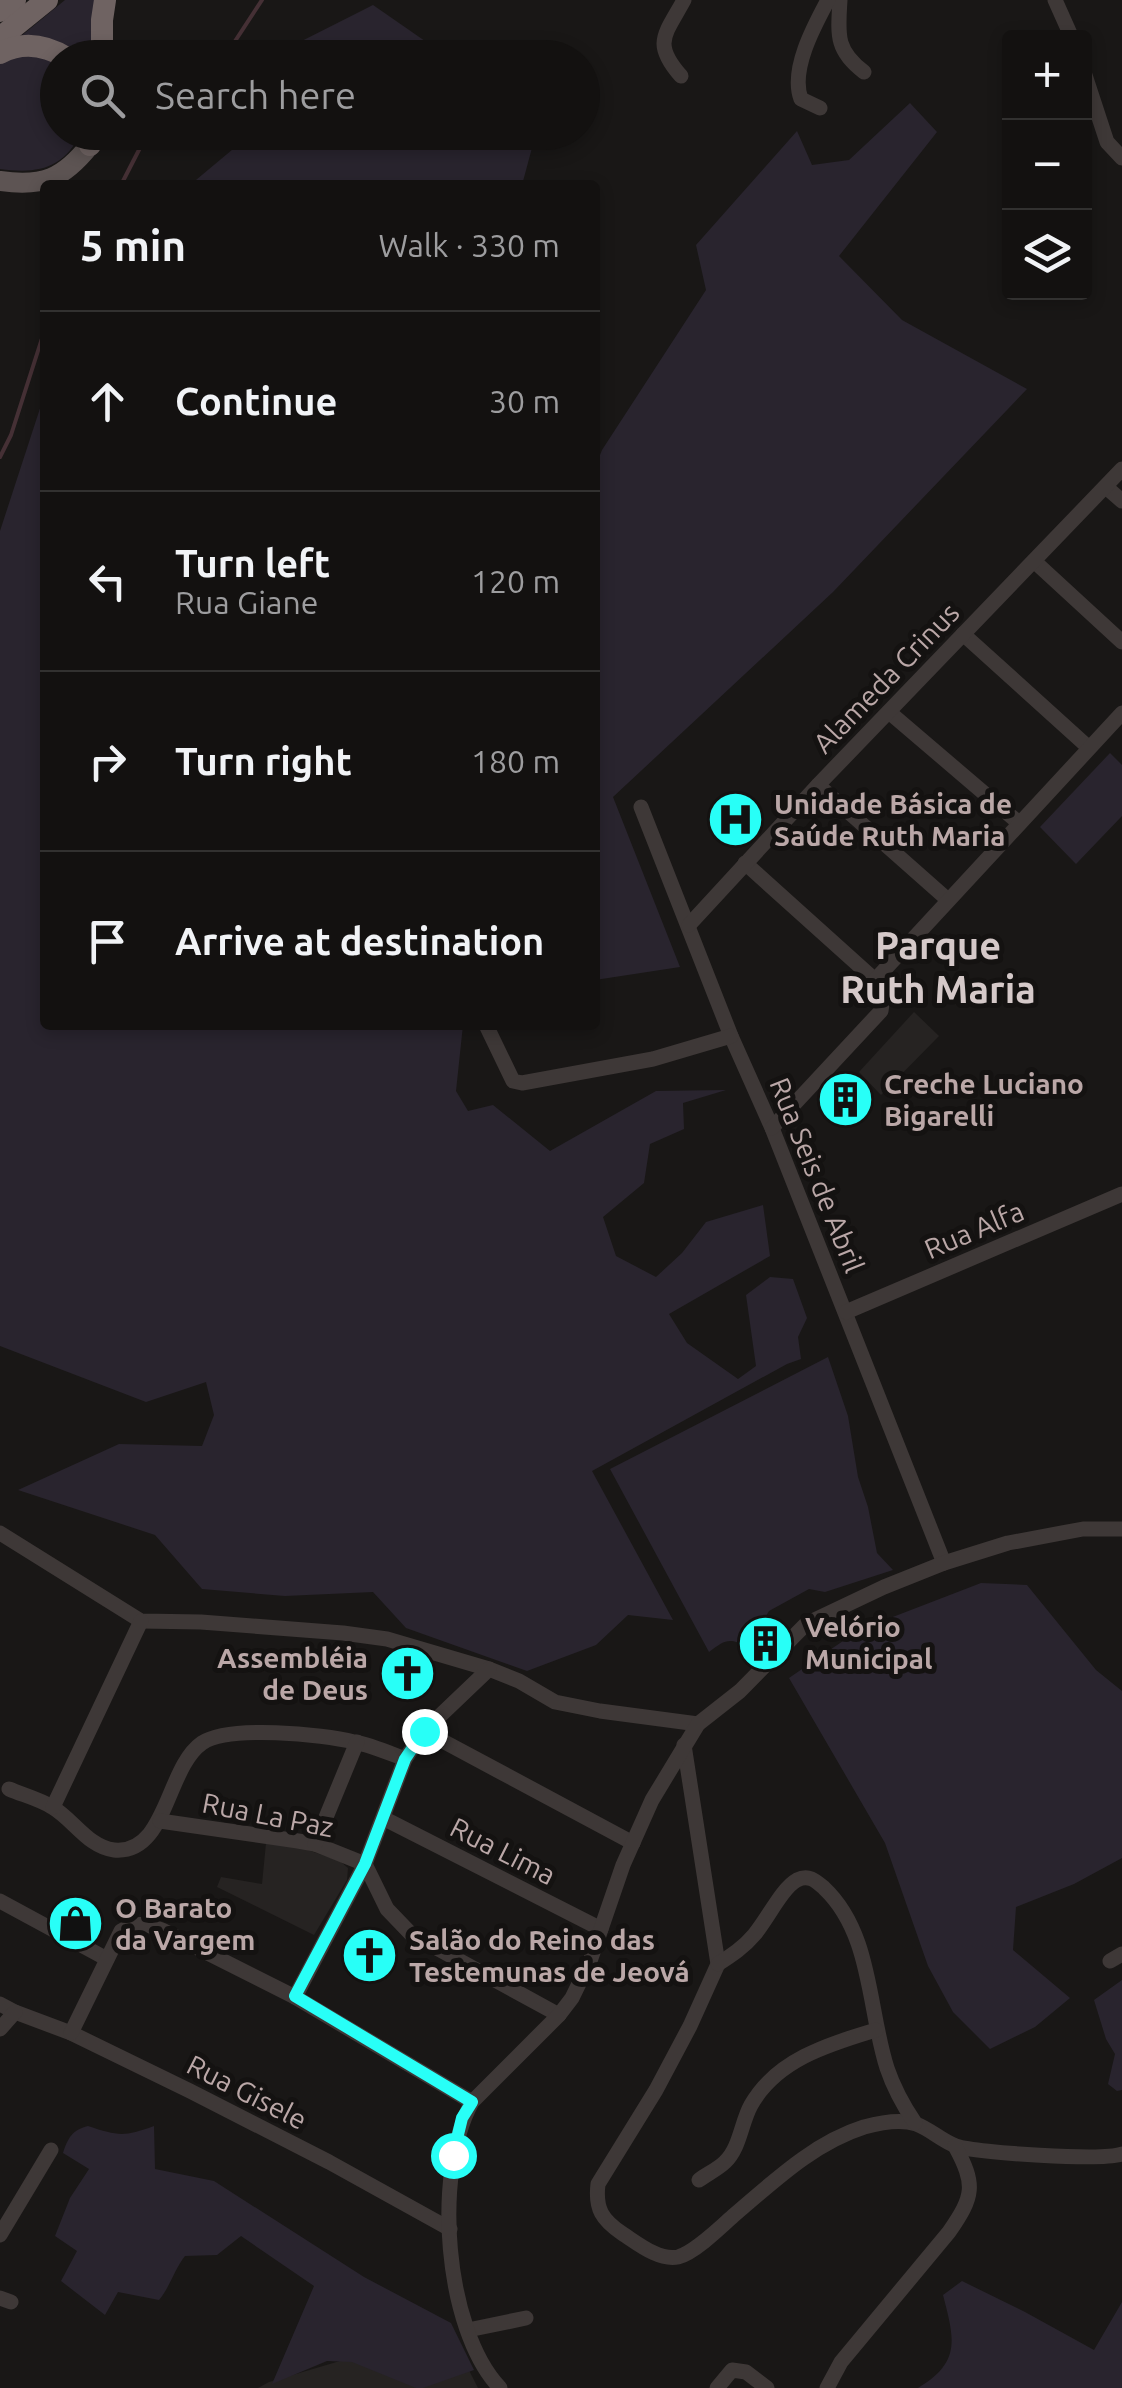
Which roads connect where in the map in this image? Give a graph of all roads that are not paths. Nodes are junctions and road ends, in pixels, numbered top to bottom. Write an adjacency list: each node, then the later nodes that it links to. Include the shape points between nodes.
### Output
1 (15, 0): 8 (highway)
2 (47, 0): 10 (highway)
3 (105, 0): 11 (highway)
4 (684, 0): 15 (street, via 663,40 666,60)
5 (828, 0): 17 (street, via 798,72 801,98)
6 (840, 0): 14 (street, via 840,44)
7 (1055, 0): 9 (street)
8 (0, 11)
9 (1068, 30)
10 (0, 38)
11 (102, 40)
12 (40, 46): 13 (highway)
13 (0, 52)
14 (864, 72)
15 (681, 76)
16 (1092, 96): 19 (street, via 1107,142)
17 (820, 108)
18 (84, 150): 20 (main road, via 73,165)
19 (1122, 158)
20 (44, 180)
21 (40, 181): 22 (main road)
22 (0, 182)
23 (1122, 468): 24 (street, Alameda Crinus)
24 (1106, 487): 25 (street); 26 (street, Alameda Crinus)
25 (1122, 501)
26 (1034, 561): 27 (street, Alameda Crinus); 28 (street)
27 (963, 634): 29 (street, Alameda Crinus); 31 (street)
28 (1122, 642)
29 (889, 712): 32 (street, Alameda Crinus); 34 (street)
30 (1122, 713): 31 (street)
31 (1088, 747): 34 (street)
32 (818, 784): 35 (street, Alameda Crinus); 36 (street)
33 (641, 807): 37 (street, Rua Seis de Abril)
34 (1019, 822): 36 (street)
35 (744, 863): 37 (street, Alameda Crinus); 38 (street)
36 (948, 900): 38 (street)
37 (689, 925): 40 (street, Rua Seis de Abril)
38 (874, 980): 41 (street, via 883,996 881,1011)
39 (488, 1030): 40 (street, via 513,1081 522,1083 653,1059)
40 (731, 1036): 41 (street, Rua Seis de Abril)
41 (772, 1128): 43 (street, Rua Seis de Abril)
42 (1122, 1194): 43 (street, Rua Alfa)
43 (846, 1312): 46 (street, Rua Seis de Abril)
44 (1122, 1529): 46 (street, via 1025,1539)
45 (0, 1533): 47 (street)
46 (944, 1563): 49 (street, via 806,1624)
47 (142, 1621): 48 (street, via 343,1632); 55 (street)
48 (490, 1669): 49 (street, via 555,1702); 50 (street)
49 (698, 1724): 52 (street)
50 (424, 1731): 53 (street); 58 (street)
51 (357, 1742): 53 (street); 57 (street, via 242,1732 214,1737 176,1776); 59 (street)
52 (684, 1745): 58 (street); 64 (street)
53 (405, 1759): 56 (street)
54 (9, 1789): 55 (street)
55 (54, 1807): 57 (street, via 93,1842 118,1850 141,1842)
56 (384, 1818): 60 (street); 62 (street, Rua Lima)
57 (160, 1820): 59 (street, Rua La Paz)
58 (633, 1843): 62 (street)
59 (315, 1844): 60 (street, Rua La Paz)
60 (365, 1864): 65 (street); 67 (street, via 387,1908 410,1934)
61 (0, 1901): 63 (street)
62 (601, 1929): 67 (street, via 582,1980)
63 (107, 1959): 65 (street, via 121,1932 142,1923); 70 (street)
64 (718, 1964): 69 (street, via 752,1937 790,1885 813,1879 833,1896 852,1928); 72 (street, via 656,2090 598,2184 598,2208 609,2224 649,2250 678,2257 810,2154 864,2127)
65 (295, 1996): 71 (street)
66 (8, 2008): 68 (street); 70 (street, Rua Gisele)
67 (559, 2015): 71 (street)
68 (0, 2029)
69 (876, 2030): 72 (street, via 898,2097); 76 (street, via 804,2055 764,2087 726,2162)
70 (71, 2033): 77 (street, Rua Gisele)
71 (472, 2102): 77 (street, via 453,2155)
72 (915, 2123): 73 (street)
73 (955, 2146): 75 (street, via 1098,2158); 84 (street, via 969,2175 961,2215)
74 (52, 2150): 78 (street)
75 (1122, 2154)
76 (699, 2180)
77 (450, 2229): 80 (street)
78 (0, 2235)
79 (526, 2318): 80 (street)
80 (468, 2330): 81 (street)
81 (500, 2388)
82 (717, 2388): 83 (street, via 732,2370)
83 (767, 2388)
84 (826, 2388)

